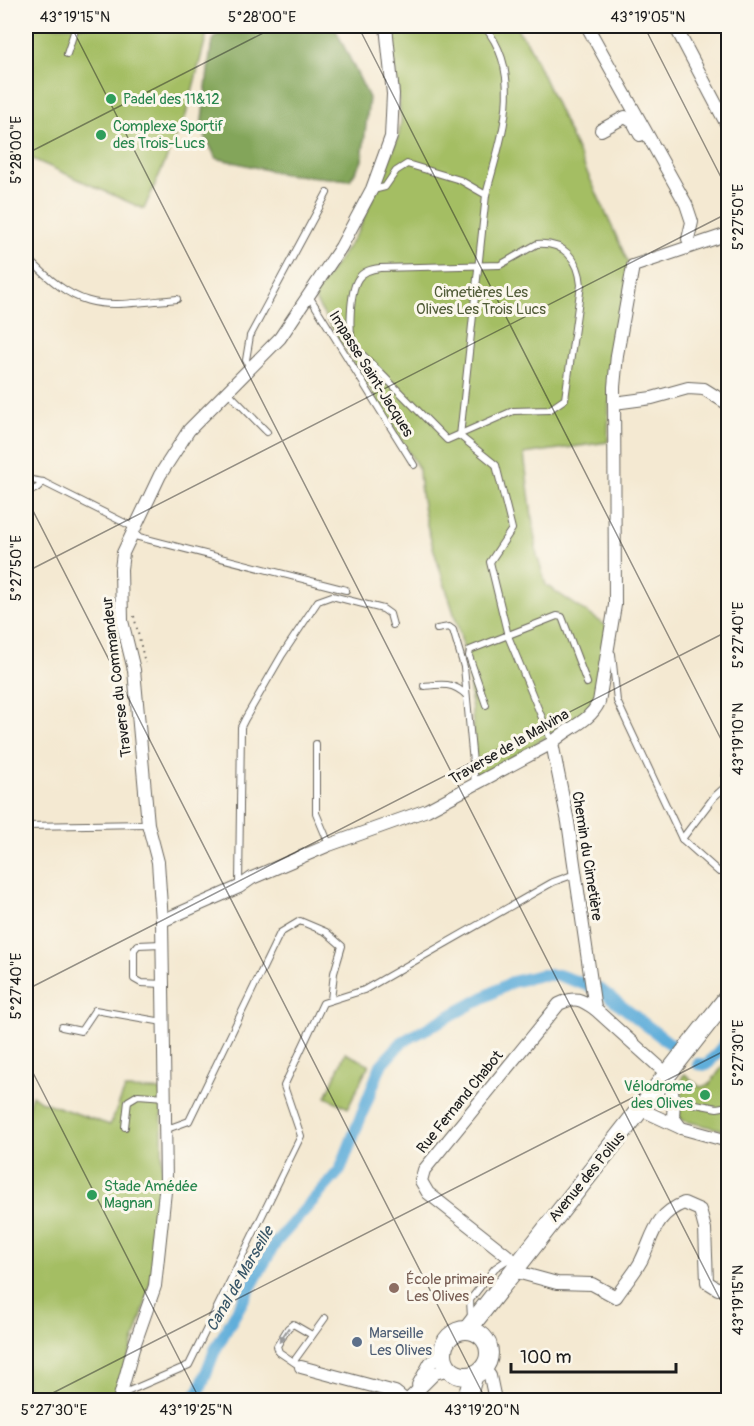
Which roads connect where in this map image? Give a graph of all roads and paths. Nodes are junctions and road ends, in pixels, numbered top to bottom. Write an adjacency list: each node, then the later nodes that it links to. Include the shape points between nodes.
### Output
1 (76, 26): 6 (lane)
2 (386, 26): 9 (street, Traverse du Commandeur, via 393,94 391,136)
3 (484, 26): 11 (lane, via 502,57 508,89 504,128)
4 (587, 26): 13 (street, via 686,204 692,222)
5 (675, 26): 7 (street)
6 (66, 54)
7 (729, 127)
8 (601, 130): 13 (street, via 625,117 633,122 683,215)
9 (372, 189): 11 (lane, via 385,187 396,171 407,164 460,180); 16 (street, Traverse du Commandeur)
10 (327, 193): 18 (lane, via 250,336 246,360)
11 (486, 195): 15 (lane)
12 (729, 234): 13 (street, Traverse de la Malvina)
13 (689, 242): 20 (street, Traverse de la Malvina, via 633,266 617,355)
14 (26, 256): 17 (lane, via 55,285 92,304)
15 (478, 265): 23 (lane); 23 (lane, via 367,271 356,284 350,328 351,340 364,358 447,440); 23 (lane, via 500,265 531,245 552,244 572,258 581,285 565,399 549,410 513,411)
16 (309, 296): 18 (street, Traverse du Commandeur, via 280,338); 24 (lane, Impasse Saint-Jacques)
17 (177, 300)
18 (250, 368): 19 (street, Traverse du Commandeur)
19 (227, 391): 22 (lane); 28 (street, Traverse du Commandeur, via 189,430 160,475)
20 (614, 403): 21 (street, via 688,388 704,389); 34 (street, Traverse de la Malvina, via 615,605)
21 (729, 404)
22 (267, 432)
23 (460, 436): 33 (lane, via 496,465 512,523 510,533 490,562)
24 (414, 465)
25 (26, 479): 26 (lane)
26 (43, 482): 27 (lane); 28 (lane)
27 (26, 493)
28 (132, 531): 29 (lane); 45 (street, Traverse du Commandeur, via 121,569 122,611 134,670)
29 (346, 590)
30 (132, 610): 35 (path)
31 (393, 625): 51 (lane, via 390,614 383,609 332,596 318,601 282,655 241,727)
32 (437, 629): 38 (lane, via 453,630 464,667)
33 (508, 636): 36 (lane, via 560,616); 39 (lane, via 469,652); 40 (lane)
34 (610, 639): 40 (street, Traverse de la Malvina, via 599,702 592,716); 47 (lane, via 617,701)
35 (145, 668)
36 (587, 683)
37 (424, 686): 38 (lane, via 446,683 458,687)
38 (466, 696): 43 (lane)
39 (486, 705)
40 (552, 743): 43 (street, Traverse de la Malvina); 50 (street, Chemin du Cimetière)
41 (316, 744): 48 (lane, via 316,813)
42 (727, 746): 44 (lane)
43 (475, 785): 48 (street, Traverse de la Malvina, via 428,810)
44 (727, 788): 47 (lane, via 714,797)
45 (148, 824): 46 (lane); 52 (street, Traverse du Commandeur, via 158,862)
46 (26, 826)
47 (682, 839): 49 (lane, via 719,872)
48 (329, 845): 51 (street, Traverse de la Malvina)
49 (729, 870)
50 (576, 874): 56 (lane, via 553,882 364,990); 57 (street, Chemin du Cimetière)
51 (239, 887): 52 (street, Traverse de la Malvina)
52 (162, 921): 53 (street, Traverse du Commandeur)
53 (162, 944): 54 (street, Traverse du Commandeur); 54 (lane, via 138,945 134,950 133,972 134,979 141,983)
54 (163, 984): 58 (street, Traverse du Commandeur)
55 (729, 997): 60 (main road, Avenue des Poilus)
56 (331, 1000): 67 (lane, via 342,946 326,932 300,921 290,925 280,933 189,1121); 76 (lane, via 323,1003 284,1086 301,1136 189,1365)
57 (595, 1009): 60 (street); 69 (street, Rue Fernand Chabot, via 580,998 559,1004 424,1170 421,1181 428,1193)
58 (163, 1022): 59 (lane, via 95,1010 81,1031); 61 (street, Traverse du Commandeur)
59 (62, 1027)
60 (667, 1074): 62 (street); 64 (main road, Avenue des Poilus)
61 (165, 1097): 65 (lane, via 138,1095 128,1101); 67 (street, Traverse du Commandeur)
62 (674, 1100): 63 (lane, via 717,1108); 66 (street, via 673,1117)
63 (729, 1106)
64 (640, 1109): 66 (street); 69 (main road, Avenue des Poilus)
65 (125, 1127)
66 (681, 1128): 68 (street)
67 (167, 1130): 76 (street, Traverse du Commandeur, via 155,1286)
68 (729, 1141)
69 (514, 1264): 70 (street, via 557,1283 592,1284 616,1297 668,1210 684,1203 700,1210 705,1229 707,1282 718,1289); 72 (main road, Avenue des Poilus); 72 (lane, via 495,1268 470,1300)
70 (729, 1284)
71 (325, 1318): 73 (lane)
72 (475, 1330): 75 (main road, via 489,1352); 75 (main road, via 458,1330 444,1344)
73 (312, 1335): 74 (lane); 74 (lane, one-way to 74, via 297,1324 288,1328 277,1349)
74 (297, 1364): 77 (street, via 395,1392)
75 (461, 1368): 77 (street, via 435,1373); 78 (main road); 79 (main road); 80 (street, via 490,1376)
76 (120, 1397)
77 (407, 1401)
78 (457, 1401)
79 (466, 1401)
80 (495, 1401)

